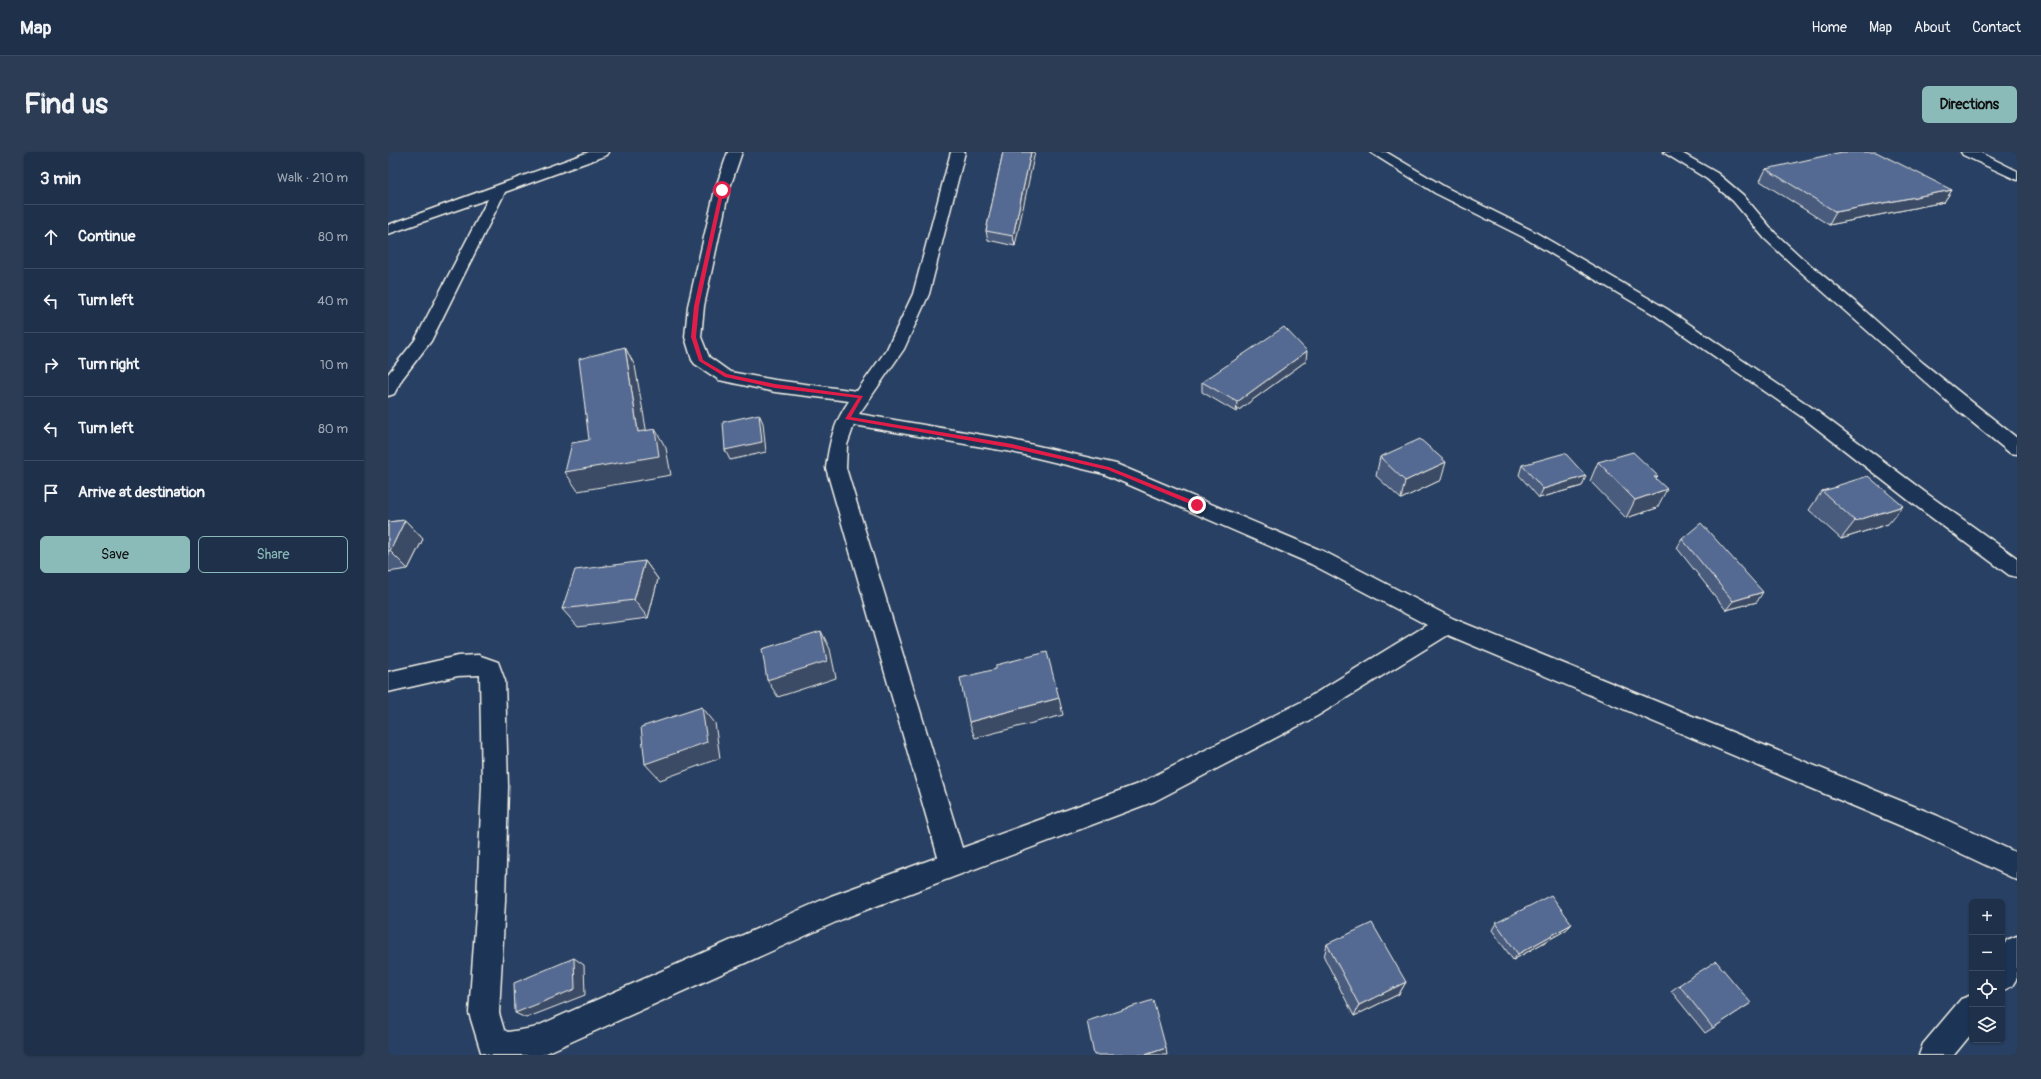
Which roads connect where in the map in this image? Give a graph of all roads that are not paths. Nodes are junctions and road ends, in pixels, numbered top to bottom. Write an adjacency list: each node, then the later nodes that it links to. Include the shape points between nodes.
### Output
1 (602, 152): 8 (street)
2 (735, 152): 11 (street, via 722,190 696,306 693,337 701,360 725,376 775,386)
3 (958, 152): 11 (street, via 921,294 894,349)
4 (1377, 152): 14 (street, via 1446,194 1528,234 1661,312 1808,413)
5 (1670, 152): 13 (street, via 1712,176 1738,198 1770,236 1798,262 1928,377)
6 (1968, 152): 7 (street)
7 (2017, 176)
8 (499, 190): 9 (street); 10 (street, via 422,341)
9 (388, 230)
10 (388, 390)
11 (861, 397): 12 (street)
12 (847, 418): 15 (street, via 1012,446 1109,469 1318,558); 17 (street, via 838,445 836,468)
13 (2017, 448)
14 (2017, 570)
15 (1446, 625): 17 (street, via 1309,709 1146,793); 18 (street, via 1929,825)
16 (388, 682): 17 (street, via 458,666 478,664 490,669 493,681 495,786 484,1013 492,1041 508,1047 534,1043 841,906)
17 (953, 864)
18 (2017, 867)
19 (2017, 950): 20 (street)
20 (2005, 971)
21 (1969, 1014): 22 (street)
22 (1934, 1055)

